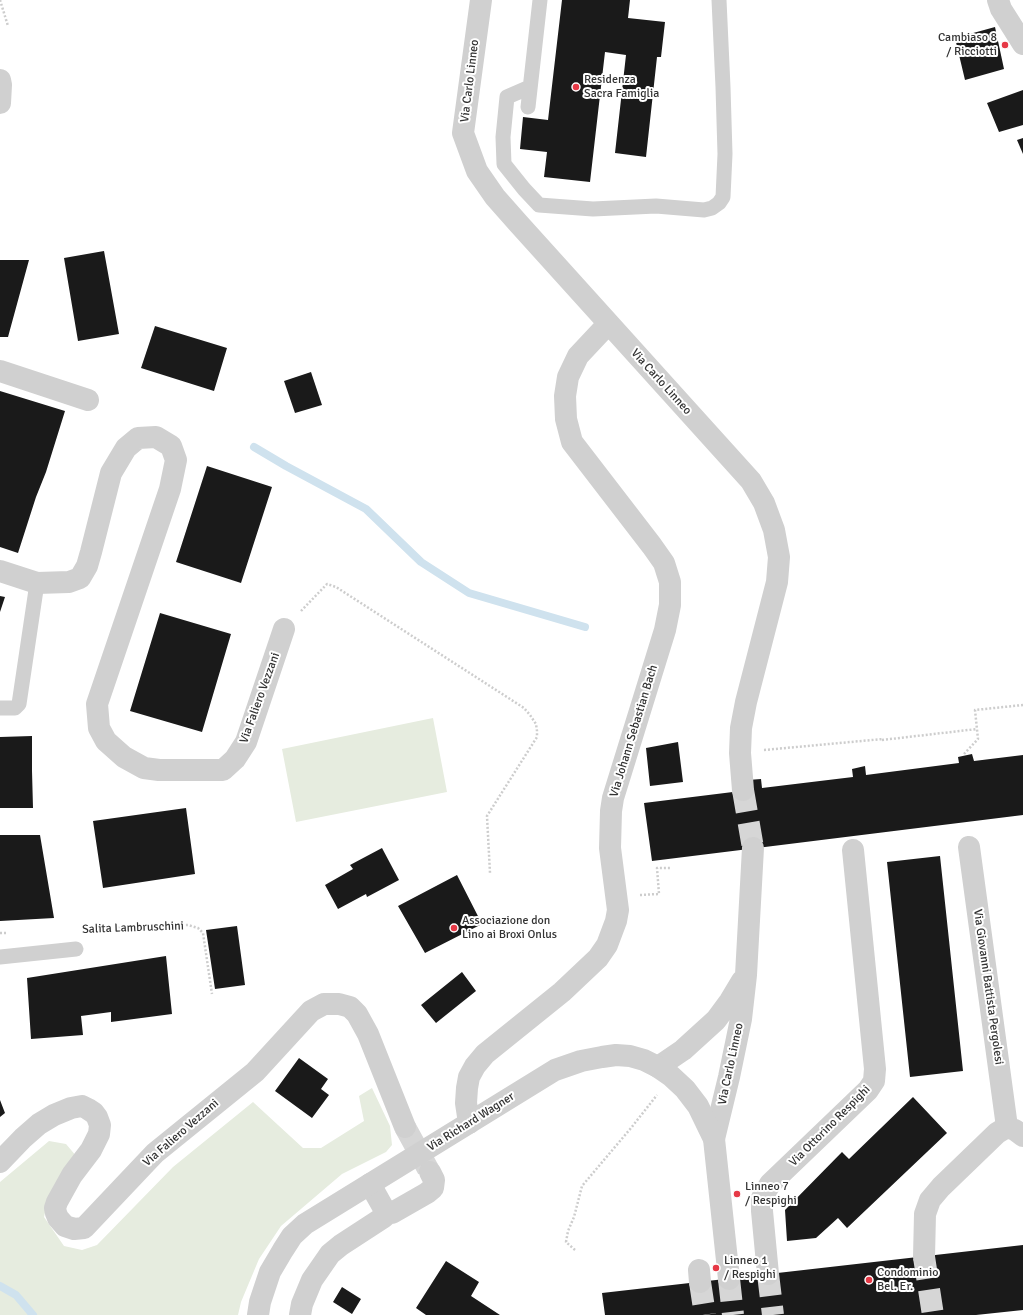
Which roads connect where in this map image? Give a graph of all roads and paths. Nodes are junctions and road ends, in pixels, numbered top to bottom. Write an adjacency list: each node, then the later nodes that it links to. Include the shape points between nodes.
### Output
1 (0, 0): 6 (path)
2 (481, 0): 12 (street, Via Carlo Linneo, via 463,133 477,171 495,197)
3 (540, 0): 9 (lane)
4 (719, 0): 9 (lane, via 725,154 723,197 712,208 704,210 656,206 593,209 539,205 504,164 503,137 508,97)
5 (998, 0): 7 (street)
6 (8, 26)
7 (1023, 44)
8 (0, 80): 10 (street)
9 (530, 87): 11 (lane)
10 (0, 103)
11 (528, 106)
12 (608, 324): 23 (street, Via Carlo Linneo, via 752,481 774,530 779,557 777,582 746,702); 31 (street, Via Johann Sebastian Bach, via 578,356 568,377 565,396 566,419 572,442 664,563 670,582 670,604 665,630 613,798 610,848)
13 (0, 371): 14 (street)
14 (88, 400)
15 (0, 571): 16 (street, Via Faliero Vezzani)
16 (38, 583): 17 (street, Via Faliero Vezzani, via 69,582 80,578 87,566 114,466 126,448 138,438 156,437 170,446 176,460 174,476 97,704 99,728 106,742 124,757 144,768 223,770 235,759 246,742); 19 (lane, via 19,704 15,708)
17 (284, 629): 30 (path, via 327,584 336,587 524,708 530,715 536,724 537,737 487,816)
18 (1023, 706): 20 (path, via 975,710)
19 (0, 708)
20 (977, 729): 21 (path); 24 (path, via 978,739)
21 (883, 739): 22 (path); 23 (path)
22 (879, 740)
23 (740, 753): 25 (street, Via Carlo Linneo)
24 (964, 754)
25 (743, 790)
26 (969, 847): 42 (street, Via Giovanni Battista Pergolesi)
27 (753, 848): 37 (street, Via Carlo Linneo)
28 (853, 850): 50 (street, Via Ottorino Respighi, via 875,1068 874,1081 868,1090 770,1184 762,1198)
29 (670, 868): 31 (path, via 657,868 659,894)
30 (490, 873)
31 (616, 896): 40 (street, Via Johann Sebastian Bach, via 616,921 607,945 598,958 562,992 485,1054 475,1066 467,1088)
32 (78, 930): 38 (path, Salita Lambruschini, via 188,925 198,928 203,934)
33 (0, 933): 34 (path)
34 (8, 933)
35 (76, 949): 36 (lane)
36 (0, 957)
37 (746, 975): 39 (street, via 716,1020); 43 (street, Via Carlo Linneo, via 741,1019)
38 (212, 994)
39 (664, 1071): 40 (street, Via Richard Wagner, via 644,1060 623,1056 602,1056 581,1061 555,1070); 43 (street, Via Richard Wagner, via 685,1089 698,1106); 48 (path, via 631,1128 582,1186 566,1242)
40 (469, 1123): 46 (street, Via Richard Wagner)
41 (405, 1127): 44 (street, Via Faliero Vezzani, via 368,1034 357,1014 350,1007 324,1004 311,1011 254,1072 155,1153 84,1228 74,1230 65,1226 58,1218 55,1208 72,1175 91,1150 99,1134 100,1124 94,1113 82,1106 54,1115 39,1124)
42 (1015, 1131): 49 (street, Via Giovanni Battista Pergolesi, via 997,1133 930,1200 925,1214)
43 (714, 1139): 51 (street, Via Carlo Linneo)
44 (0, 1162)
45 (430, 1172): 47 (street, via 434,1180 433,1188 392,1213)
46 (370, 1184): 47 (street); 52 (street, Via Richard Wagner, via 305,1224 292,1236 270,1272)
47 (386, 1213): 53 (street, via 384,1217 330,1254 312,1280)
48 (575, 1250)
49 (924, 1257)
50 (768, 1274)
51 (728, 1279)
52 (258, 1315)
53 (300, 1315)

